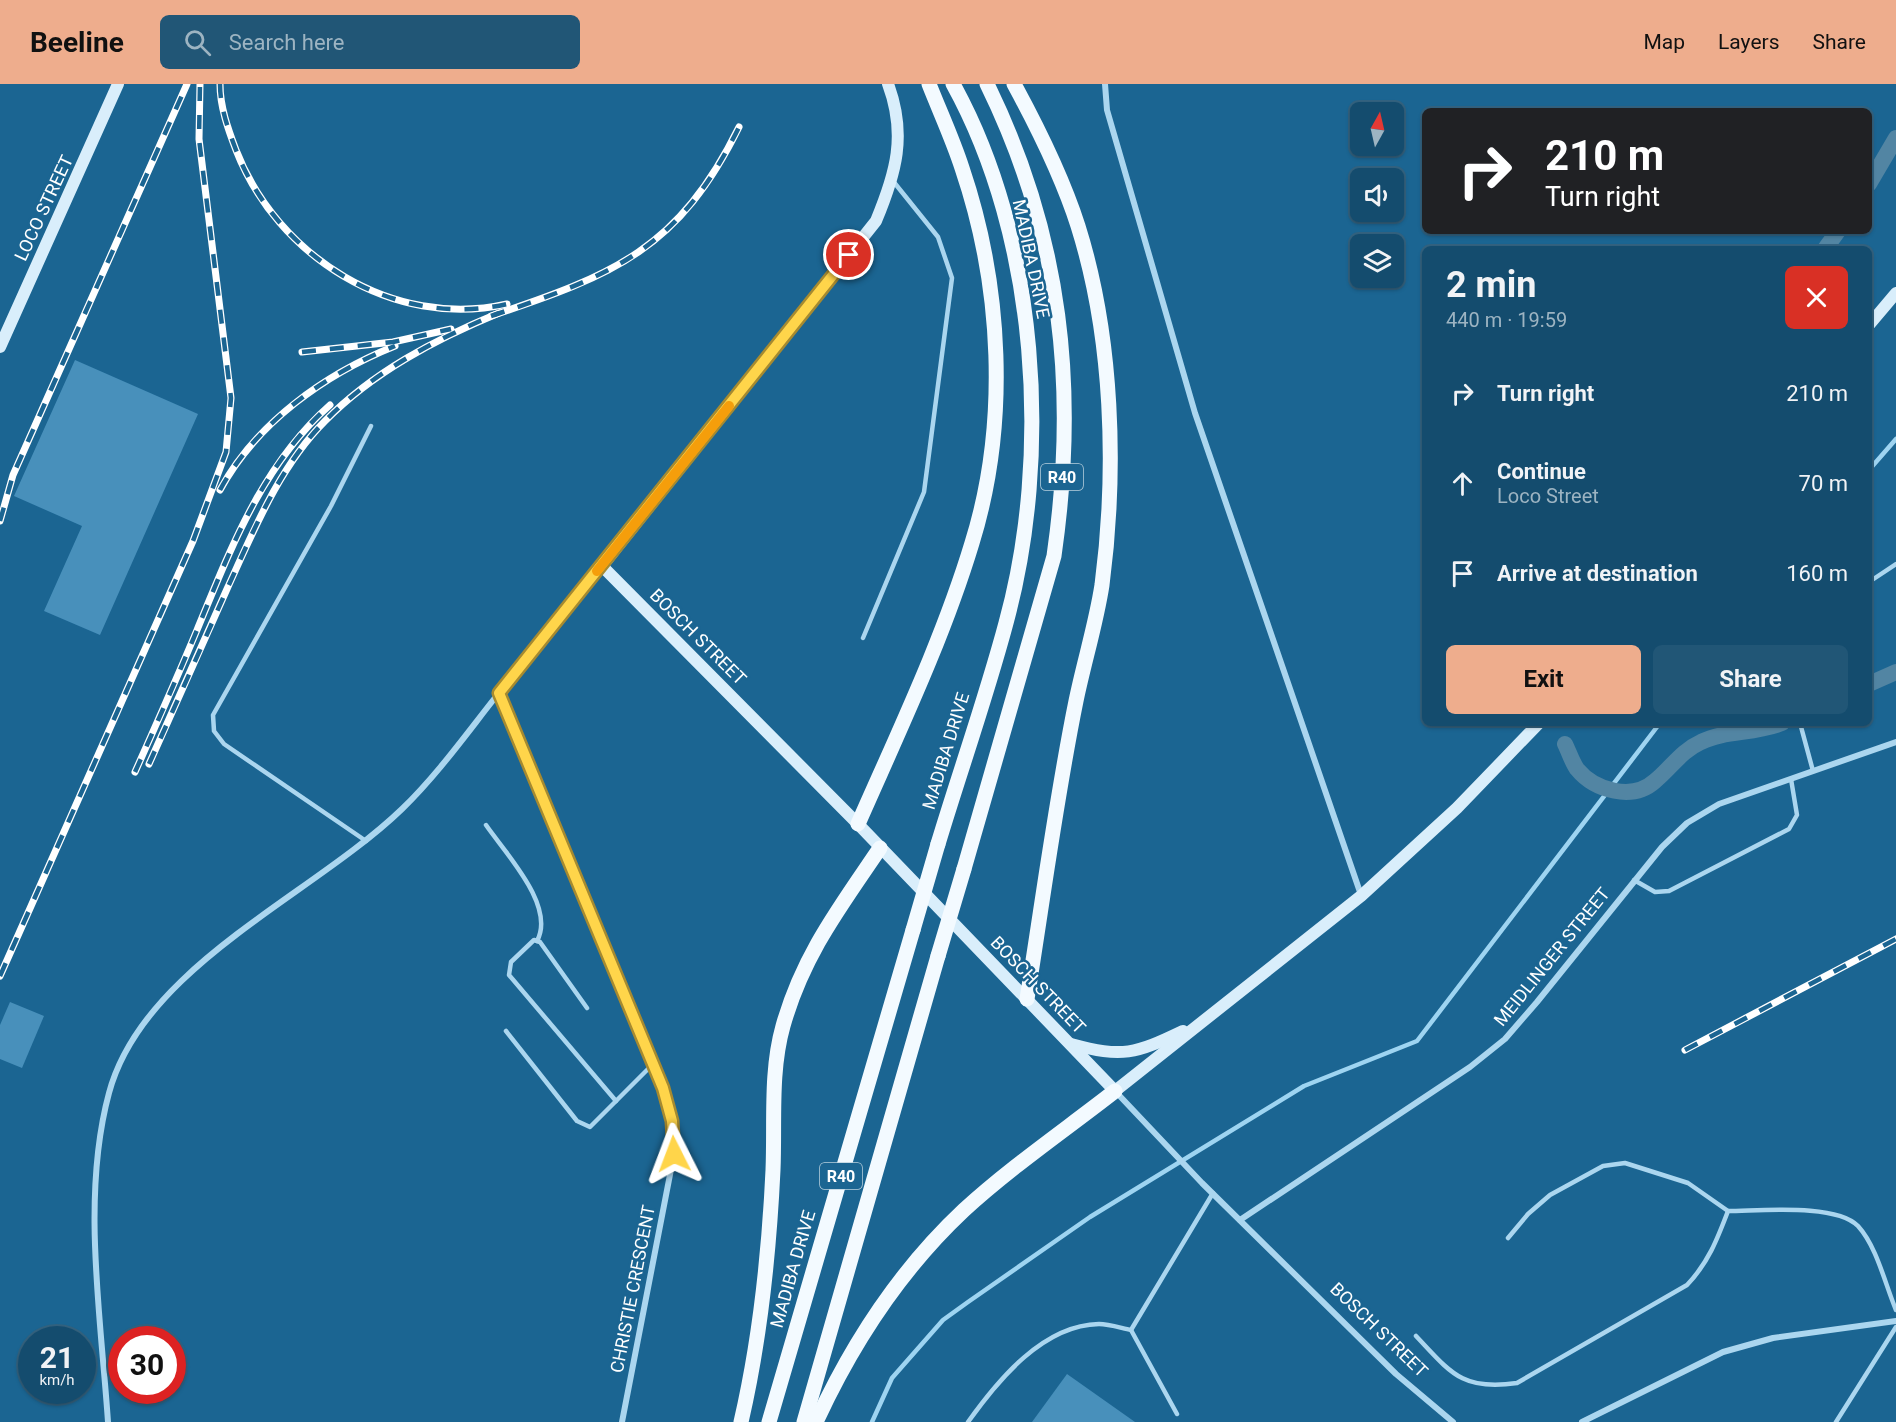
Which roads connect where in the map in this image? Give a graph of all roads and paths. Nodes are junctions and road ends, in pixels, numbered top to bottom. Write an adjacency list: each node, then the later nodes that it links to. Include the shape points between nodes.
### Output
1 (118, 84): 11 (street, LOCO STREET)
2 (888, 84): 8 (street, via 899,138)
3 (929, 84): 23 (main road, via 963,169 986,269 994,321 989,468 973,543 908,710)
4 (953, 84): 51 (main road, MADIBA DRIVE / R40, bridge, via 982,145 1004,212 1022,296 1031,375 1032,463 1022,549 1006,622)
5 (987, 84): 52 (main road, MADIBA DRIVE / R40, bridge, via 1023,167 1045,239 1063,362 1066,424 1054,556)
6 (1014, 84): 30 (main road, via 1060,177 1078,227 1100,336 1111,454 1101,588 1076,701)
7 (1106, 84): 28 (street, via 1107,110 1194,412)
8 (893, 181): 14 (street, via 876,222); 16 (lane, via 938,237 952,278 924,492)
9 (1896, 293): 10 (street)
10 (1872, 322)
11 (0, 347)
12 (372, 426): 25 (lane, via 213,715 214,731 224,744)
13 (1896, 564): 15 (lane)
14 (602, 566): 17 (street); 23 (street, BOSCH STREET)
15 (1872, 580)
16 (863, 638)
17 (499, 693): 25 (street, via 438,771); 35 (street, CHRISTIE CRESCENT)
18 (1536, 726): 28 (street, via 1457,808)
19 (1801, 726): 21 (lane)
20 (1896, 741): 21 (street, MEIDLINGER STREET)
21 (1813, 771): 22 (street, MEIDLINGER STREET)
22 (1791, 779): 27 (street, MEIDLINGER STREET, via 1719,804 1687,823); 27 (lane, via 1797,815 1789,829 1669,891 1655,892)
23 (858, 824): 26 (street, BOSCH STREET)
24 (486, 825): 29 (lane, via 536,896 542,916)
25 (366, 842): 48 (street, via 234,938 169,992 125,1051 109,1092 99,1151 94,1222)
26 (880, 848): 30 (street, BOSCH STREET); 50 (main road, via 803,967 782,1028 773,1105 774,1160 766,1277)
27 (1634, 880): 40 (street, MEIDLINGER STREET, via 1505,1039 1470,1067)
28 (1361, 896): 32 (street)
29 (537, 940): 31 (lane); 37 (lane, via 510,962 509,975)
30 (1027, 999): 34 (street, BOSCH STREET)
31 (587, 1008)
32 (1202, 1022): 34 (street, via 1126,1053 1104,1053); 36 (street)
33 (506, 1031): 37 (lane, via 577,1121 590,1127)
34 (1070, 1044): 36 (street, BOSCH STREET)
35 (653, 1064): 37 (lane); 49 (street, CHRISTIE CRESCENT, via 672,1121 674,1154)
36 (1115, 1091): 38 (street, BOSCH STREET); 53 (main road, via 964,1210 921,1257 875,1313)
37 (616, 1101)
38 (1213, 1193): 40 (street, BOSCH STREET); 45 (lane)
39 (1728, 1211): 41 (lane, via 1688,1183 1625,1163 1603,1166 1550,1195); 42 (lane, via 1841,1215 1857,1225 1868,1241); 46 (lane, via 1714,1249 1687,1285 1517,1383 1494,1386 1452,1374)
40 (1240, 1220): 55 (street, BOSCH STREET, via 1396,1374)
41 (1508, 1238)
42 (1896, 1310)
43 (1896, 1321): 56 (street, via 1773,1338 1723,1352)
44 (1896, 1327): 57 (lane)
45 (1131, 1330): 47 (lane); 54 (lane, via 1101,1324 1062,1331 1031,1352)
46 (1416, 1336)
47 (1177, 1414)
48 (108, 1422)
49 (622, 1422)
50 (741, 1422)
51 (769, 1422)
52 (804, 1422)
53 (816, 1422)
54 (968, 1422)
55 (1453, 1422)
56 (1582, 1422)
57 (1836, 1422)

